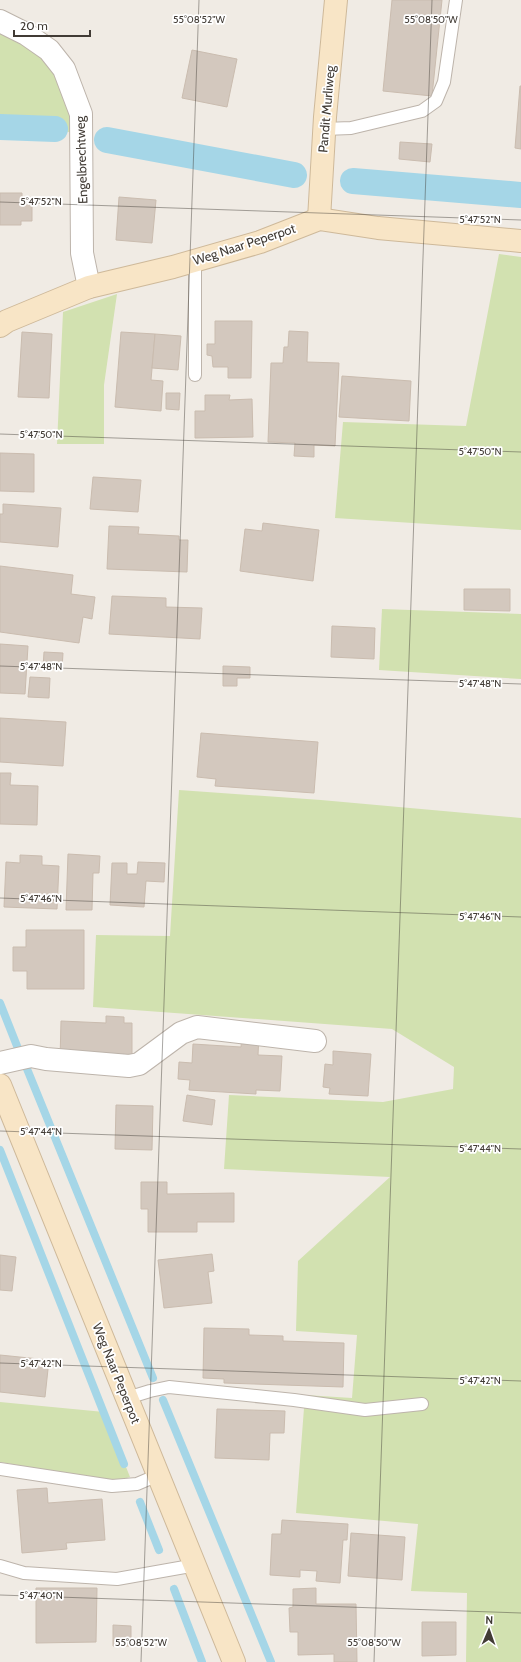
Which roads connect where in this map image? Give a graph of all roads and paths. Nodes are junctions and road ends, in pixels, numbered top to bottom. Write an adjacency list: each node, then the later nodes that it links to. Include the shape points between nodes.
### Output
1 (336, 0): 4 (street, Pandit Murliweg)
2 (456, 0): 4 (lane, via 444,82 436,101 422,111 351,128)
3 (0, 22): 8 (street, Engelbrechtweg, via 26,34 49,50 64,69 81,114 82,253)
4 (324, 129): 5 (street, Pandit Murliweg)
5 (319, 219): 6 (street, Weg Naar Peperpot, via 378,228); 7 (street, Weg Naar Peperpot, via 260,242)
6 (521, 241)
7 (195, 261): 8 (street, Weg Naar Peperpot); 10 (lane)
8 (89, 286): 9 (street, Weg Naar Peperpot)
9 (0, 326)
10 (195, 376)
11 (315, 1041): 12 (street, via 197,1027 181,1033 139,1064 130,1066 31,1056)
12 (0, 1063)
13 (0, 1085): 14 (street, Weg Naar Peperpot)
14 (127, 1398): 15 (lane, via 169,1387 365,1410); 17 (street, Weg Naar Peperpot)
15 (422, 1404)
16 (0, 1469): 17 (lane, via 112,1486 138,1484)
17 (158, 1476): 18 (street, Weg Naar Peperpot)
18 (196, 1565): 19 (lane, via 117,1579 24,1573); 20 (street, Weg Naar Peperpot)
19 (0, 1566)
20 (234, 1662)

